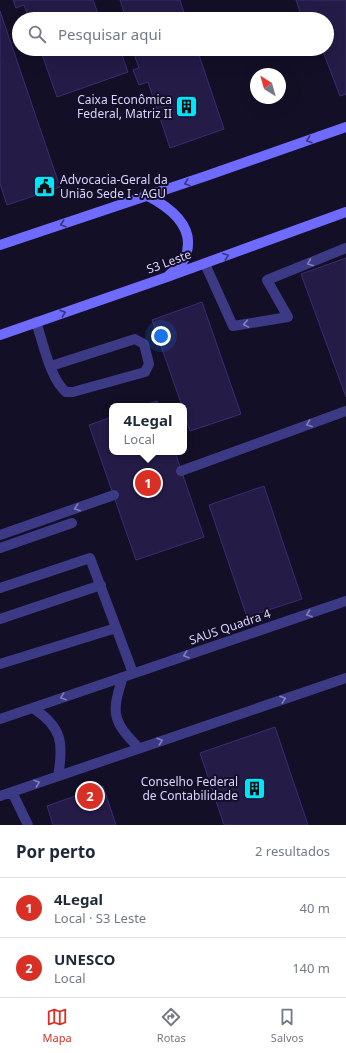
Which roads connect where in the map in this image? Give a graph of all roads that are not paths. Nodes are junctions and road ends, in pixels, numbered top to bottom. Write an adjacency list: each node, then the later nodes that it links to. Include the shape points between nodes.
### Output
1 (346, 127): 2 (main road, one-way to 2)
2 (148, 196): 4 (main road, one-way to 4); 7 (main road, via 166,206 181,221 188,236 185,258)
3 (346, 212): 6 (main road, S3 Leste, one-way to 3)
4 (0, 245)
5 (346, 248): 6 (lane, one-way to 6, via 267,280 288,317 233,326)
6 (205, 264): 7 (main road, S3 Leste)
7 (167, 277): 8 (main road, S3 Leste, one-way to 7)
8 (36, 322): 9 (main road, S3 Leste); 10 (lane)
9 (0, 335)
10 (51, 366): 10 (lane, via 57,382 66,392 73,392 145,372 149,364 144,344 135,339)
11 (346, 411): 12 (lane, one-way to 12)
12 (181, 471)
13 (114, 495): 15 (lane, one-way to 15)
14 (72, 523): 16 (lane)
15 (0, 535)
16 (0, 548)
17 (101, 585): 18 (lane, via 91,559 88,558); 20 (lane); 21 (lane)
18 (0, 588)
19 (346, 601): 23 (lane, SAUS Quadra 4, one-way to 23)
20 (0, 619)
21 (116, 628): 22 (lane); 23 (lane)
22 (0, 664)
23 (133, 673): 24 (lane, SAUS Quadra 4)
24 (123, 677): 26 (lane, SAUS Quadra 4, one-way to 26); 28 (lane, via 115,703 117,720 123,733)
25 (346, 678): 28 (lane, one-way to 25)
26 (33, 708): 27 (lane, SAUS Quadra 4); 29 (lane, via 48,718 58,732 62,754)
27 (0, 719)
28 (139, 748): 29 (lane)
29 (58, 776): 30 (lane, one-way to 29)
30 (12, 792): 31 (lane); 32 (lane)
31 (0, 796)
32 (28, 825)

